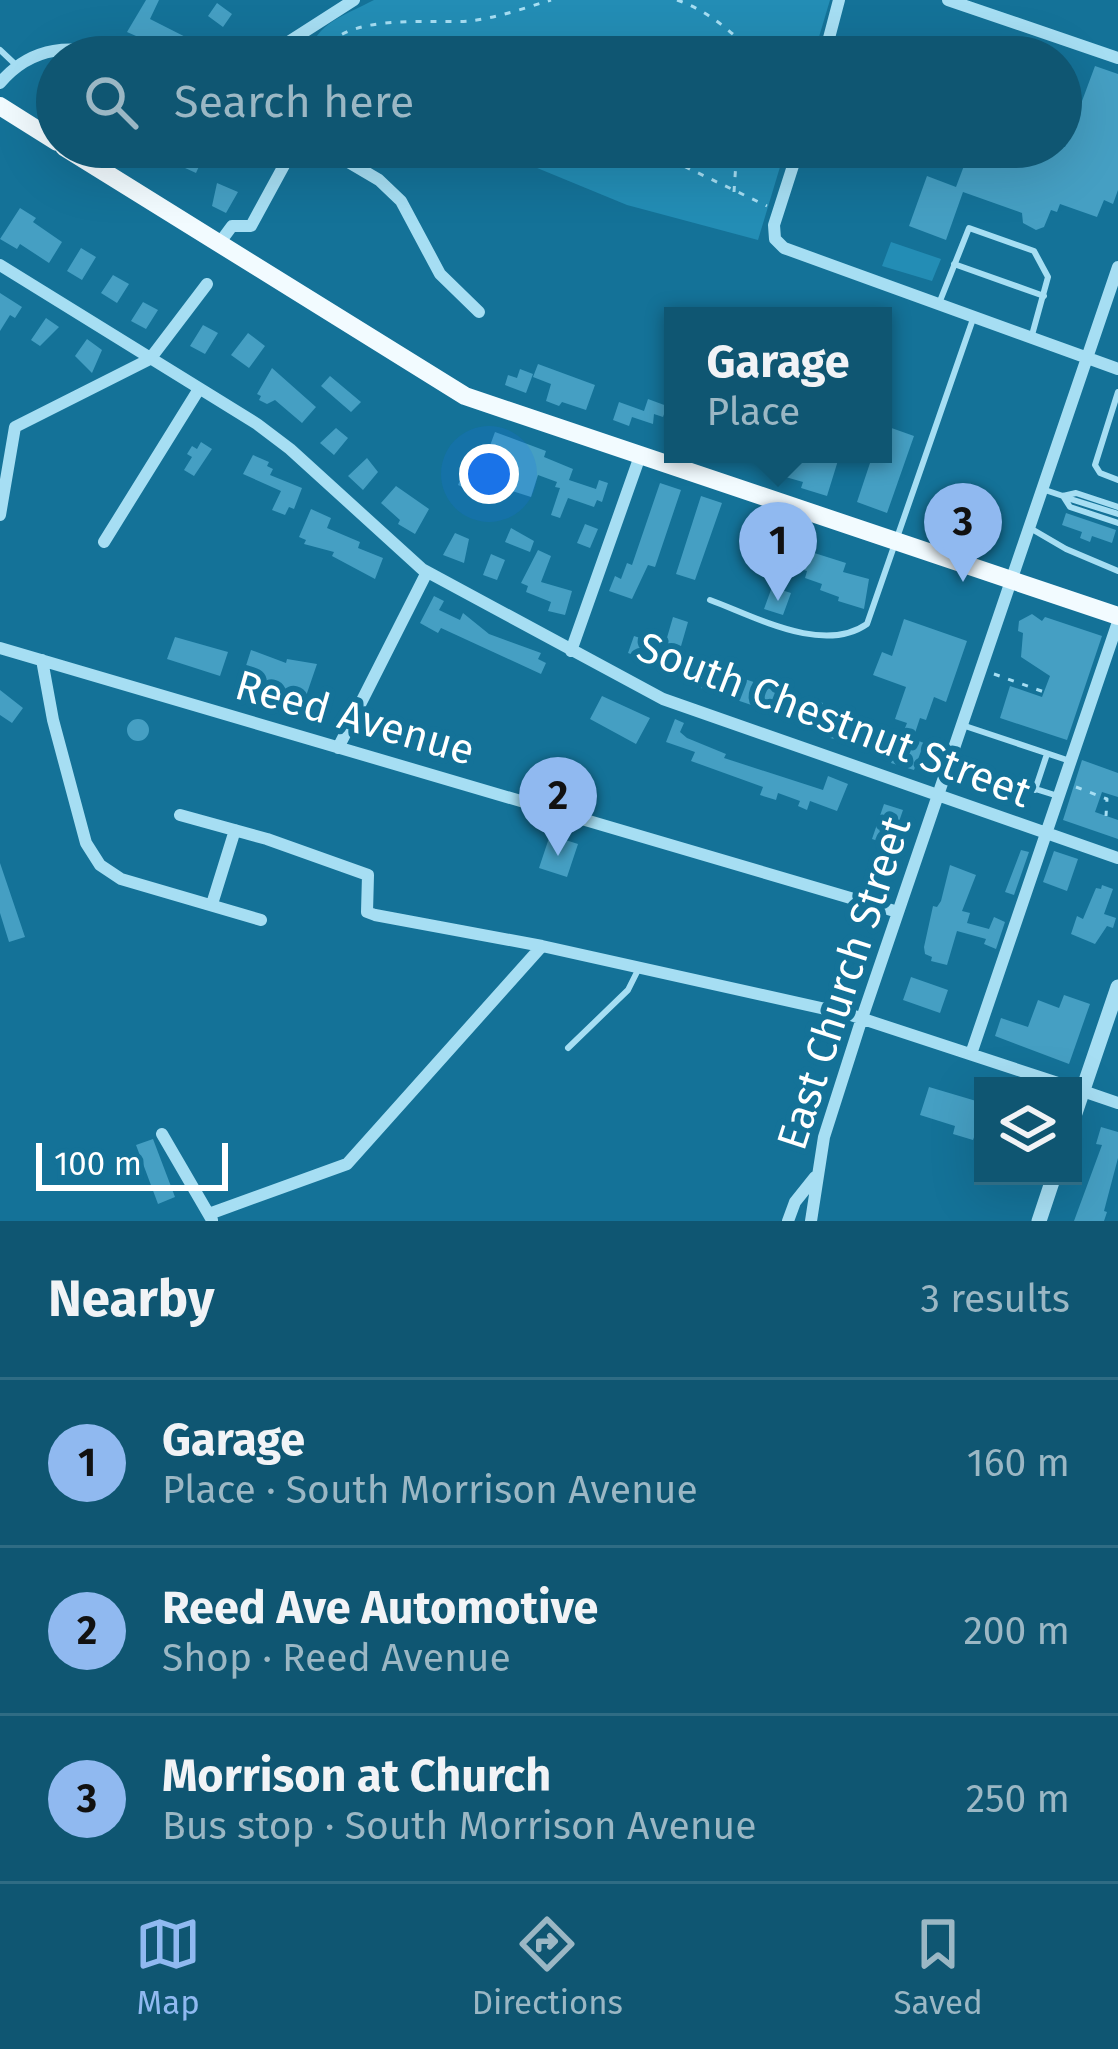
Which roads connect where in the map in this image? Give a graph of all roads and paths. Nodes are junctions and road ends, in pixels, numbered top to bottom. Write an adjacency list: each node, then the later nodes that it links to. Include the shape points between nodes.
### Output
1 (354, 0): 6 (street)
2 (551, 0): 7 (path, via 467,21 411,19)
3 (676, 0): 8 (path)
4 (839, 0): 9 (street)
5 (948, 0): 10 (street)
6 (298, 36)
7 (344, 36)
8 (732, 36)
9 (830, 36)
10 (1054, 36)
11 (1082, 46): 14 (street)
12 (0, 50): 15 (lane)
13 (36, 56): 15 (street)
14 (1118, 58)
15 (16, 65): 16 (street)
16 (0, 83)
17 (0, 106): 18 (main road)
18 (36, 129)
19 (97, 168): 27 (main road)
20 (283, 168): 27 (street, via 251,226 232,226)
21 (359, 168): 34 (street, via 401,201 440,274)
22 (686, 168): 25 (path)
23 (735, 168): 25 (path)
24 (792, 168): 26 (street)
25 (734, 192): 26 (path)
26 (778, 210): 33 (street, via 775,239 784,248)
27 (218, 245): 42 (main road, via 465,396)
28 (954, 264): 32 (lane); 32 (lane, via 969,228 1034,251 1048,277); 33 (lane)
29 (0, 266): 38 (street, South Chestnut Street)
30 (1118, 270): 37 (street, East Church Street)
31 (206, 284): 38 (street)
32 (1045, 296): 36 (lane)
33 (938, 306): 35 (street)
34 (479, 312)
35 (973, 319): 36 (street); 50 (lane)
36 (1030, 338): 37 (street)
37 (1085, 357): 39 (street); 44 (street, East Church Street)
38 (150, 359): 40 (street, South Chestnut Street); 46 (street, via 15,427)
39 (1118, 368)
40 (199, 388): 49 (street); 52 (street, South Chestnut Street, via 290,449)
41 (1118, 392): 43 (lane, via 1095,465)
42 (640, 456): 50 (main road); 57 (street)
43 (1118, 480)
44 (1041, 489): 45 (lane); 48 (street, East Church Street)
45 (1064, 496): 47 (lane, via 1076,493); 47 (lane, via 1070,507)
46 (0, 515)
47 (1118, 515)
48 (1028, 527): 51 (lane); 53 (street, East Church Street)
49 (104, 542)
50 (896, 542): 53 (main road); 54 (lane, via 867,624 854,634 798,632)
51 (1118, 569)
52 (428, 572): 57 (street, South Chestnut Street); 62 (street)
53 (1010, 580): 55 (main road); 61 (street, East Church Street)
54 (710, 600)
55 (1118, 619): 64 (street)
56 (0, 648): 58 (street, Reed Avenue)
57 (572, 651): 68 (street, South Chestnut Street, via 696,712)
58 (42, 660): 62 (street, Reed Avenue); 74 (street, via 86,843 109,872)
59 (994, 674): 60 (path)
60 (1044, 692)
61 (962, 724): 63 (lane); 65 (street, East Church Street)
62 (338, 748): 75 (street, Reed Avenue)
63 (1047, 754): 64 (lane); 66 (lane)
64 (1070, 761): 67 (street)
65 (950, 762): 66 (lane); 68 (street, East Church Street)
66 (1035, 790): 67 (lane)
67 (1060, 790): 70 (path, via 1107,799); 72 (street)
68 (938, 796): 72 (street, South Chestnut Street); 75 (street, East Church Street)
69 (180, 815): 71 (street)
70 (1106, 816)
71 (236, 830): 74 (street); 77 (street, via 368,875 367,912)
72 (1045, 834): 73 (street, South Chestnut Street); 82 (street)
73 (1118, 858)
74 (212, 904): 76 (street)
75 (898, 913): 80 (street, East Church Street)
76 (261, 920)
77 (542, 946): 78 (street); 90 (street, via 347,1163)
78 (640, 967): 80 (street); 81 (lane, via 628,990)
79 (1118, 987): 84 (street)
80 (862, 1018): 82 (street); 88 (street, East Church Street)
81 (568, 1048)
82 (971, 1054): 83 (street)
83 (1041, 1077)
84 (1079, 1077)
85 (1082, 1091): 86 (street)
86 (1118, 1103)
87 (162, 1134): 90 (street)
88 (816, 1176): 91 (street); 92 (street, East Church Street)
89 (1051, 1185): 93 (street)
90 (211, 1218)
91 (788, 1221)
92 (811, 1221)
93 (1039, 1221)

